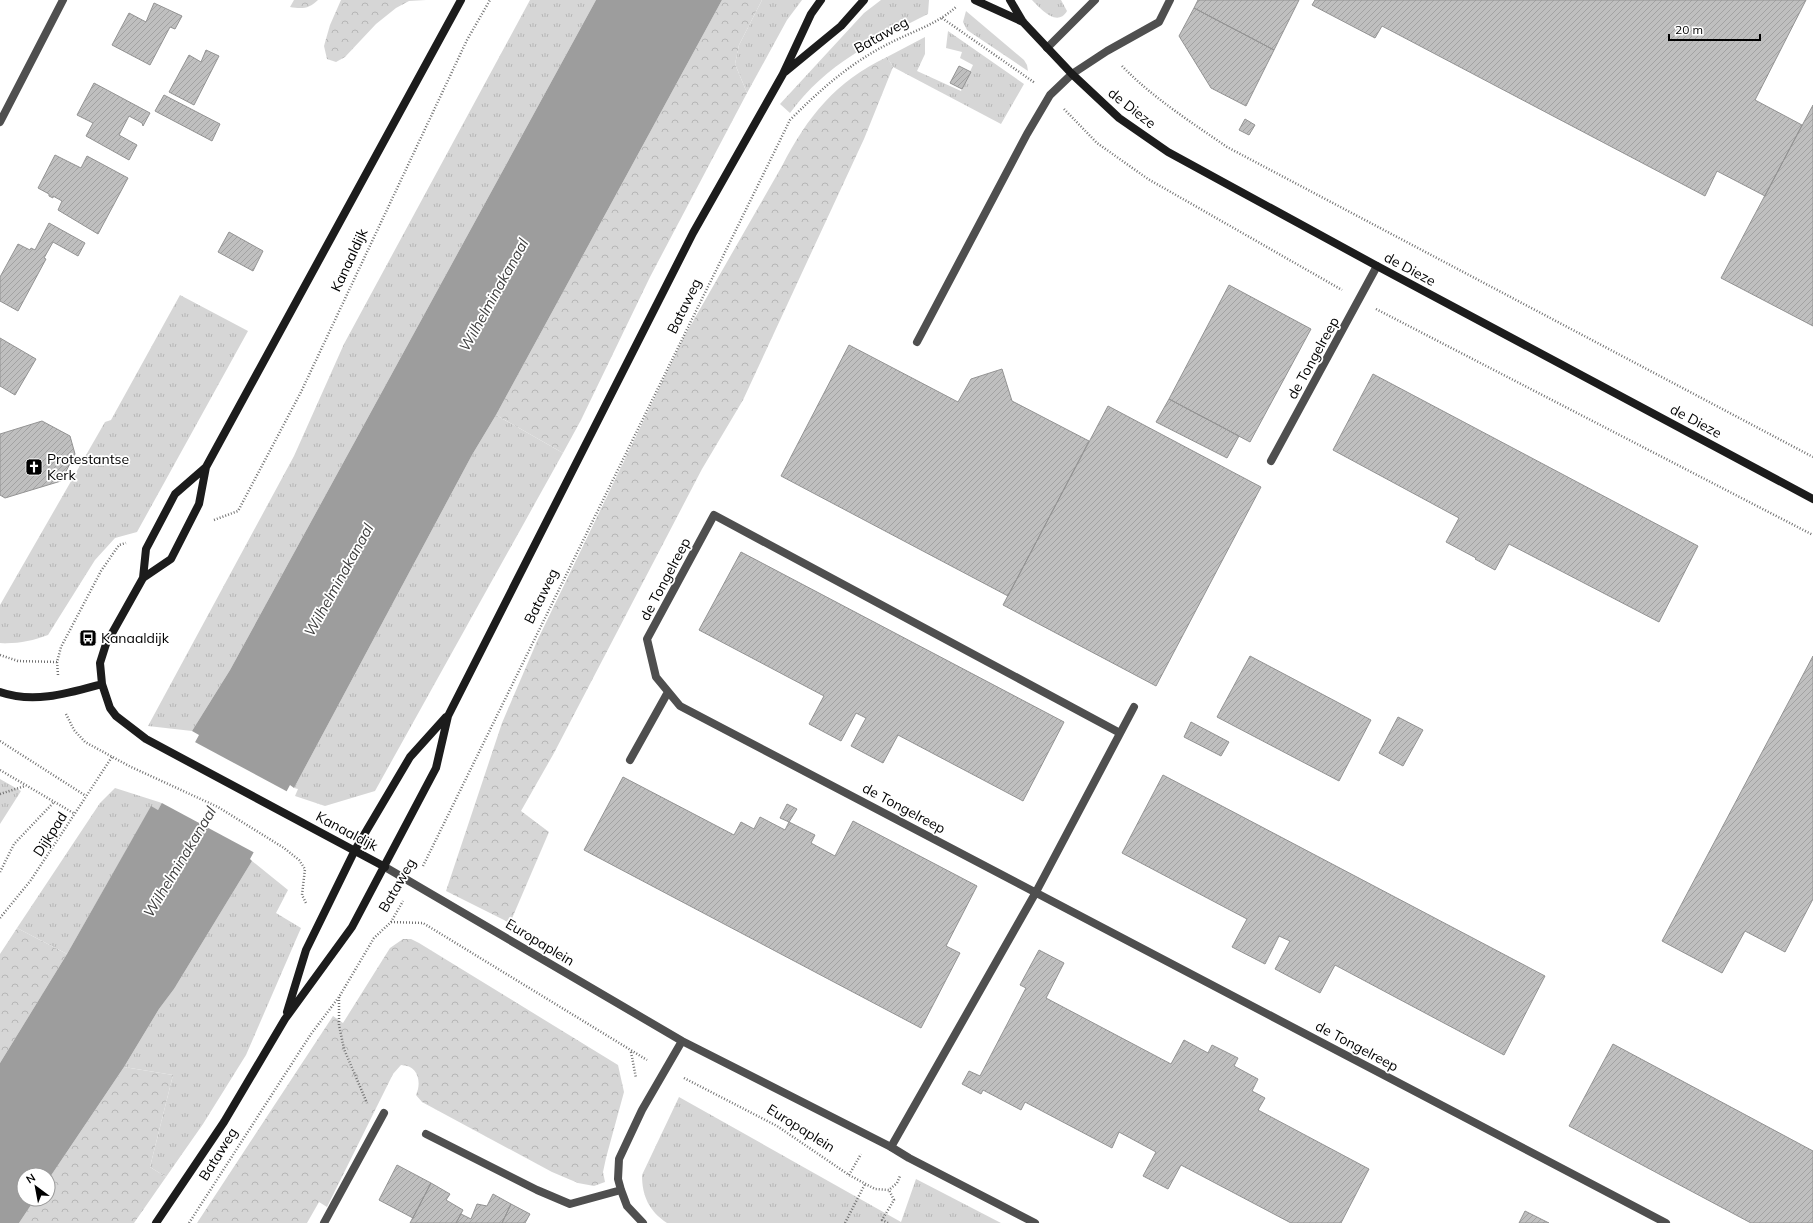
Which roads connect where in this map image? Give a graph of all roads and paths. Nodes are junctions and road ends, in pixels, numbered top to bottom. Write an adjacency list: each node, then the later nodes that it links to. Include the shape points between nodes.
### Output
1 (63, 0): 16 (street)
2 (461, 0): 21 (street, Kanaaldijk)
3 (490, 0): 23 (path, Kanaaldijk, via 467,40 294,406 238,511)
4 (821, 0): 14 (street, Bataweg, via 811,14)
5 (864, 0): 14 (street, Bataweg, via 841,26)
6 (975, 0): 11 (street, de Dieze)
7 (1010, 0): 11 (street, de Dieze)
8 (1096, 0): 12 (street)
9 (1170, 0): 13 (street, via 1159,22)
10 (959, 4): 48 (path, Bataweg, via 942,18 887,44 839,74 822,87 790,120)
11 (1023, 22): 12 (street, de Dieze)
12 (1047, 48): 15 (street, de Dieze)
13 (1107, 51): 15 (street); 19 (path, de Dieze, via 1135,80 1174,111 1227,147)
14 (783, 74): 33 (street, Bataweg, via 693,233)
15 (1072, 74): 17 (street, de Dieze, via 1119,118 1168,152); 18 (street, via 1050,96 1027,134)
16 (0, 122)
17 (1377, 266): 20 (street, de Tongelreep); 22 (street, de Dieze)
18 (917, 342)
19 (1813, 457)
20 (1271, 461)
21 (206, 467): 24 (street, Kanaaldijk, via 175,494); 25 (street, Kanaaldijk, via 200,504 170,559)
22 (1813, 499)
23 (218, 519)
24 (154, 535): 25 (street, Kanaaldijk, via 146,549); 27 (path, via 119,545 101,571 61,647)
25 (143, 578): 28 (street, Kanaaldijk, via 106,644 100,663)
26 (0, 655): 27 (path, via 18,661)
27 (57, 662): 31 (path)
28 (102, 684): 31 (street); 44 (street, Kanaaldijk, via 106,699 116,716 146,739)
29 (0, 692): 31 (street, via 41,697)
30 (668, 692): 34 (street, de Tongelreep, via 656,677 647,639 714,515); 37 (street); 49 (street, de Tongelreep, via 680,706)
31 (60, 696): 36 (path, via 74,730 85,742)
32 (1134, 707): 34 (street)
33 (448, 716): 44 (street, Bataweg, via 410,757); 46 (street, Bataweg, via 436,768)
34 (1120, 733): 49 (street)
35 (0, 741): 41 (path)
36 (112, 758): 41 (path, Dijkpad); 45 (path, via 218,806)
37 (630, 760)
38 (0, 770): 39 (path)
39 (25, 786): 40 (path); 42 (path)
40 (0, 794)
41 (86, 796): 43 (path, Dijkpad)
42 (54, 802): 43 (path); 47 (path, via 14,844)
43 (75, 814): 50 (path, Dijkpad, via 31,880)
44 (356, 850): 46 (street, Kanaaldijk); 53 (street, Bataweg, via 306,950)
45 (299, 860)
46 (385, 866): 48 (street, Europaplein); 53 (street, Bataweg, via 352,927)
47 (0, 872)
48 (414, 883): 51 (path, Bataweg); 54 (street, Europaplein)
49 (1036, 892): 59 (street); 71 (street, de Tongelreep)
50 (0, 918)
51 (391, 922): 52 (path, Bataweg, via 374,938); 55 (path, via 423,923)
52 (339, 997): 57 (path, via 339,1025 344,1049 369,1106); 65 (path, Bataweg, via 298,1053)
53 (285, 1019): 64 (street, Bataweg, via 224,1122)
54 (682, 1041): 56 (street); 59 (street, Europaplein)
55 (631, 1051)
56 (666, 1069): 61 (path, Europaplein, via 777,1126); 62 (street, via 642,1110 619,1159 618,1179)
57 (384, 1113): 66 (street)
58 (426, 1134): 62 (street, via 570,1204)
59 (891, 1147): 60 (street, Europaplein)
60 (909, 1158): 63 (path, via 897,1183); 70 (street, Europaplein)
61 (865, 1184): 63 (path, Europaplein, via 875,1189); 68 (path)
62 (621, 1190): 67 (street, via 628,1206)
63 (889, 1190): 69 (path, via 894,1200 882,1220)
64 (156, 1223)
65 (189, 1223)
66 (324, 1223)
67 (643, 1223)
68 (845, 1223)
69 (888, 1223)
70 (1035, 1223)
71 (1666, 1223)

